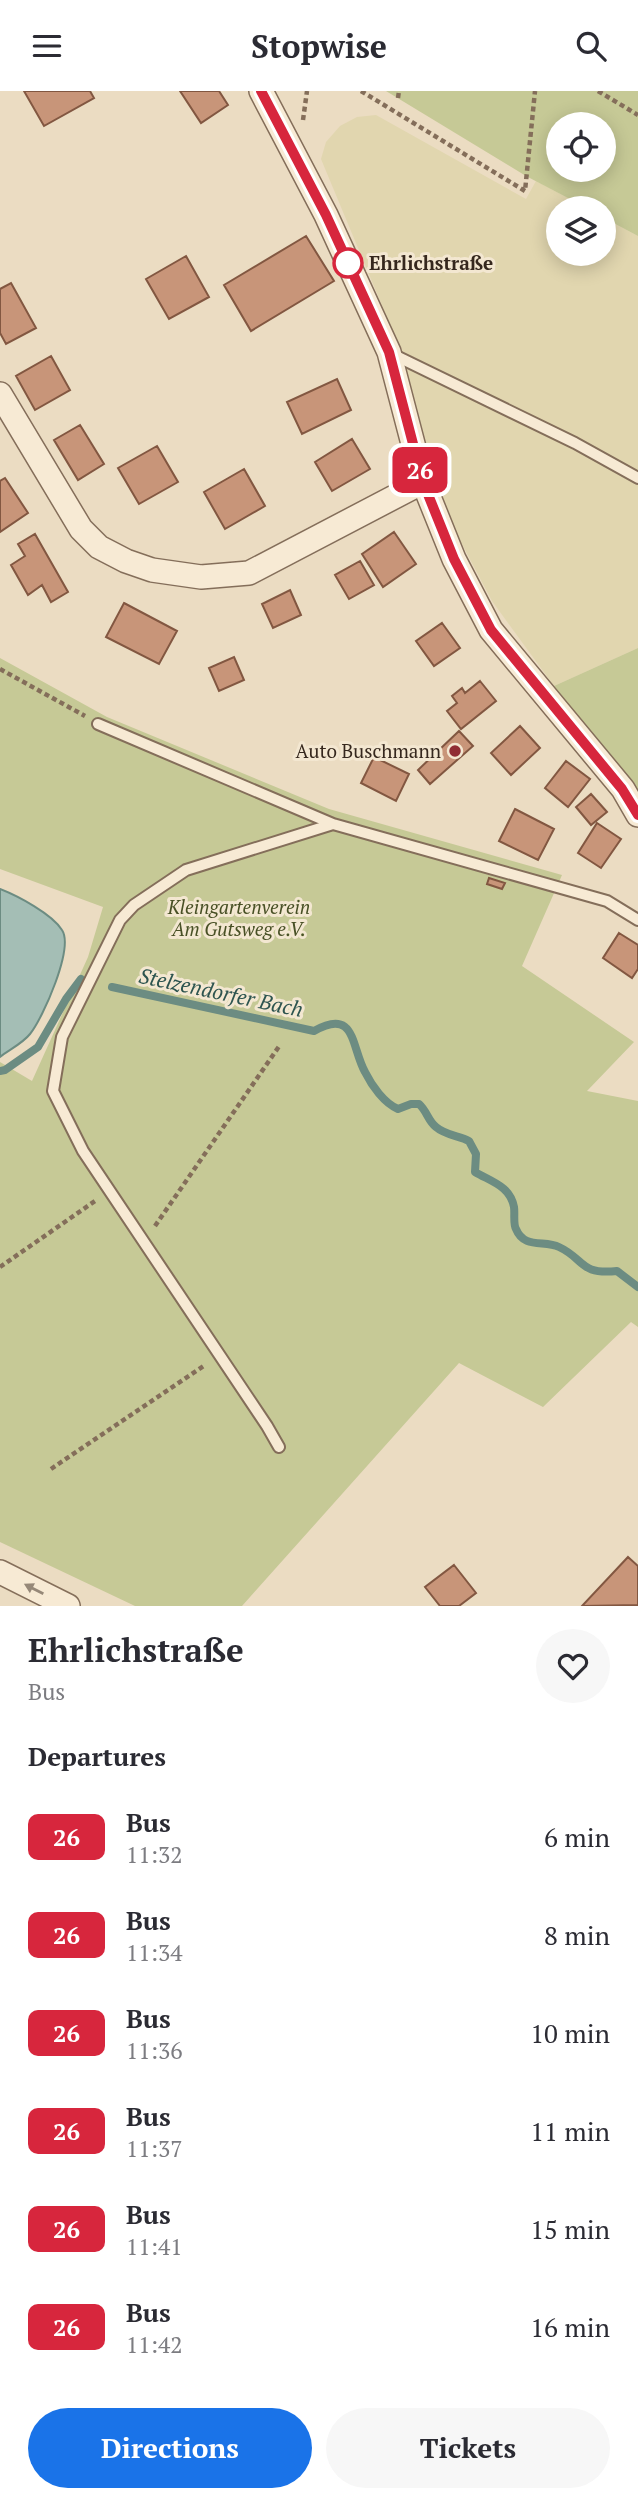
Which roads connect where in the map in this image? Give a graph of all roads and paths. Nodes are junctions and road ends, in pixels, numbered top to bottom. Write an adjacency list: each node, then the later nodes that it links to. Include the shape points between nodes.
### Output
1 (261, 91): 8 (street, via 326,215)
2 (361, 91): 4 (path, via 525,191)
3 (399, 91): 6 (path)
4 (535, 91)
5 (598, 91): 7 (path)
6 (398, 98)
7 (638, 115)
8 (389, 352): 10 (lane); 11 (street)
9 (0, 394): 11 (street, via 81,529 99,547 152,570 201,577 248,573)
10 (638, 478)
11 (423, 482): 14 (street, via 454,559 491,630 622,789)
12 (0, 669): 13 (path)
13 (98, 724): 15 (lane)
14 (638, 815)
15 (334, 824): 16 (lane, via 607,901); 18 (lane, via 186,870 134,905 120,920 62,1037 53,1091 83,1151)
16 (638, 920)
17 (280, 1045): 19 (path)
18 (110, 1191): 19 (lane); 20 (path)
19 (144, 1241): 21 (lane)
20 (0, 1267)
21 (220, 1355): 22 (lane); 23 (path)
22 (279, 1447)
23 (51, 1469)
24 (0, 1572): 25 (street, one-way to 24)
25 (68, 1606)

